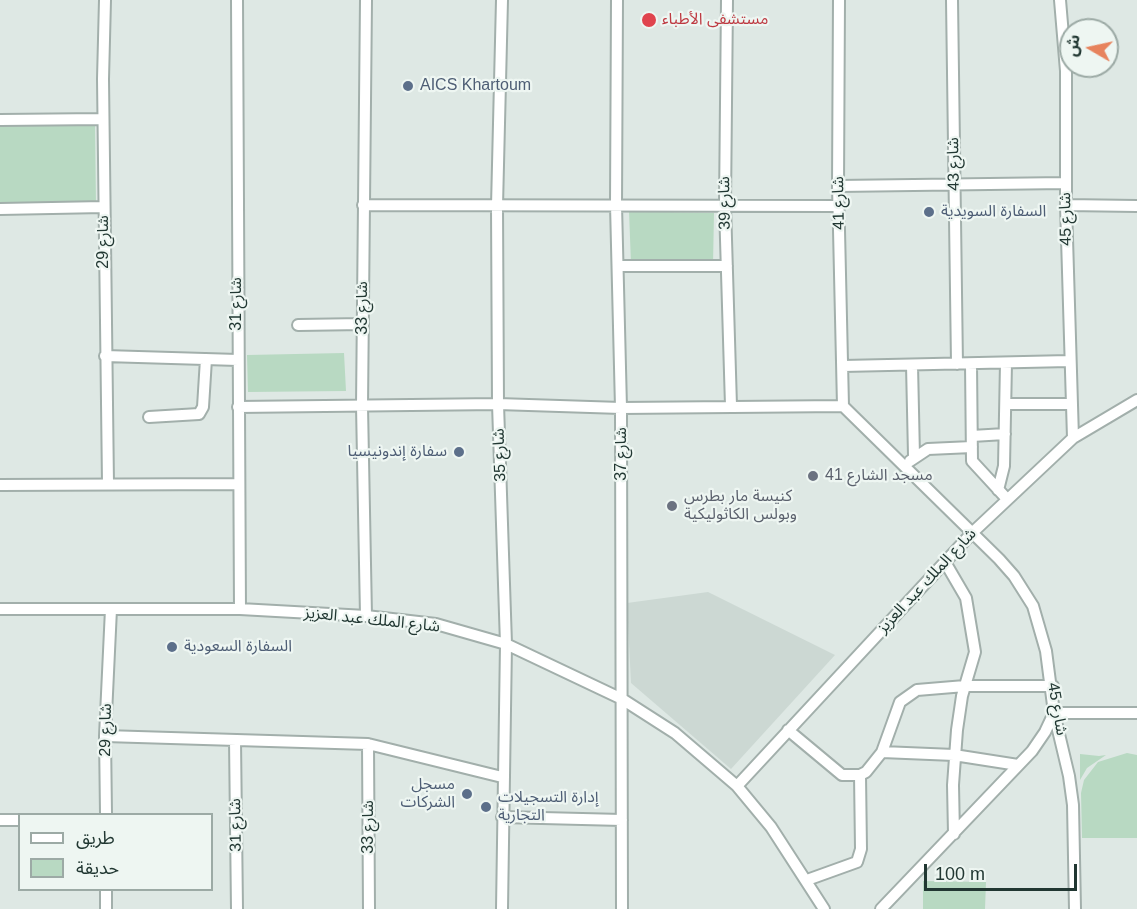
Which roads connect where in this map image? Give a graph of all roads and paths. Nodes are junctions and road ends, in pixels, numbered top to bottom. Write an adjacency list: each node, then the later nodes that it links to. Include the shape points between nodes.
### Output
1 (105, 0): 10 (street, شارع 29)
2 (237, 0): 30 (street, شارع 31)
3 (366, 0): 15 (street, شارع 33)
4 (502, 0): 18 (street, شارع 35)
5 (616, 0): 16 (street, شارع 37)
6 (727, 0): 19 (street, شارع 39)
7 (839, 0): 14 (street, شارع 41)
8 (952, 0): 13 (street, شارع 43)
9 (1060, 0): 12 (street, شارع 45, via 1066,71)
10 (104, 118): 11 (street); 22 (street, شارع 29)
11 (0, 120)
12 (1065, 183): 13 (street); 17 (street, شارع 45)
13 (954, 184): 14 (street); 33 (street, شارع 43)
14 (838, 186): 20 (street, شارع 41)
15 (363, 205): 18 (street); 26 (street, شارع 33)
16 (616, 205): 18 (street); 19 (street); 24 (street, شارع 37)
17 (1066, 205): 21 (street); 31 (street, شارع 45)
18 (497, 206): 38 (street, شارع 35)
19 (725, 206): 20 (street); 25 (street, شارع 39)
20 (838, 206): 36 (street, شارع 41)
21 (1137, 206)
22 (104, 207): 23 (street); 28 (street, شارع 29)
23 (0, 209)
24 (618, 266): 25 (street); 45 (street, شارع 37)
25 (727, 266): 42 (street, شارع 39)
26 (363, 324): 27 (street); 41 (street, شارع 33)
27 (298, 325)
28 (105, 356): 29 (street); 52 (street, شارع 29)
29 (206, 359): 30 (street); 46 (street, via 203,407 199,414)
30 (238, 360): 44 (street, شارع 31)
31 (1069, 361): 32 (street); 40 (street, شارع 45)
32 (1006, 363): 34 (street); 39 (street)
33 (957, 364): 34 (street); 35 (street)
34 (971, 364): 49 (street)
35 (912, 365): 36 (street); 50 (street)
36 (843, 366): 43 (street, شارع 41)
37 (1137, 400): 48 (street, شارع الملك عبد العزيز)
38 (498, 404): 41 (street); 45 (street); 63 (street, شارع 35)
39 (1006, 404): 40 (street); 47 (street)
40 (1070, 404): 48 (street, شارع 45)
41 (362, 406): 44 (street); 62 (street, شارع 33)
42 (731, 406): 43 (street); 45 (street)
43 (843, 406): 51 (street, شارع 45)
44 (238, 407): 53 (street, شارع 31)
45 (621, 408): 66 (street, شارع 37)
46 (149, 417)
47 (1005, 434): 49 (street); 55 (street)
48 (1073, 438): 56 (street, شارع الملك عبد العزيز)
49 (972, 441): 50 (street, via 928,449); 55 (street, via 975,466)
50 (914, 456): 51 (street)
51 (904, 467): 57 (street, شارع 45)
52 (108, 484): 53 (street); 54 (street)
53 (238, 484): 61 (street, شارع 31)
54 (0, 485)
55 (998, 490): 56 (street)
56 (1007, 499): 57 (street, شارع الملك عبد العزيز)
57 (972, 533): 58 (street, شارع الملك عبد العزيز); 65 (street, شارع 45, via 1014,576 1033,606)
58 (945, 562): 64 (street, via 966,598 975,645); 69 (street, شارع الملك عبد العزيز)
59 (0, 609): 60 (street, شارع الملك عبد العزيز)
60 (111, 609): 61 (street, شارع الملك عبد العزيز); 70 (street, شارع 29)
61 (240, 609): 62 (street, شارع الملك عبد العزيز)
62 (366, 616): 63 (street, شارع الملك عبد العزيز, via 436,624)
63 (506, 644): 66 (street, شارع الملك عبد العزيز); 77 (street, شارع 35)
64 (965, 686): 65 (street); 73 (street, via 917,690 907,695 900,702); 74 (street)
65 (1053, 686): 67 (street, شارع 45)
66 (622, 699): 78 (street, شارع الملك عبد العزيز, via 675,733); 83 (street, شارع 37)
67 (1054, 713): 68 (street); 75 (street, via 1046,732); 94 (street, شارع 45, via 1073,805)
68 (1137, 713)
69 (788, 730): 76 (street, via 842,775); 78 (street, شارع الملك عبد العزيز)
70 (105, 736): 71 (street); 79 (street, شارع 29)
71 (236, 740): 72 (street); 88 (street, شارع 31)
72 (368, 744): 77 (street); 89 (street, شارع 33)
73 (882, 752): 74 (street); 76 (street)
74 (954, 755): 75 (street); 84 (street)
75 (1018, 765): 84 (street)
76 (860, 775): 85 (street, via 861,849 857,862)
77 (502, 777): 80 (street, شارع 35)
78 (736, 786): 85 (street, شارع الملك عبد العزيز, via 771,827)
79 (106, 813)
80 (502, 818): 83 (street); 90 (street, شارع 35)
81 (18, 819): 82 (street)
82 (0, 820)
83 (622, 820): 91 (street, شارع 37)
84 (954, 834): 93 (street)
85 (807, 880): 92 (street, شارع الملك عبد العزيز)
86 (106, 891): 87 (street)
87 (106, 909)
88 (237, 909)
89 (369, 909)
90 (502, 909)
91 (622, 909)
92 (824, 909)
93 (881, 909)
94 (1075, 909)

